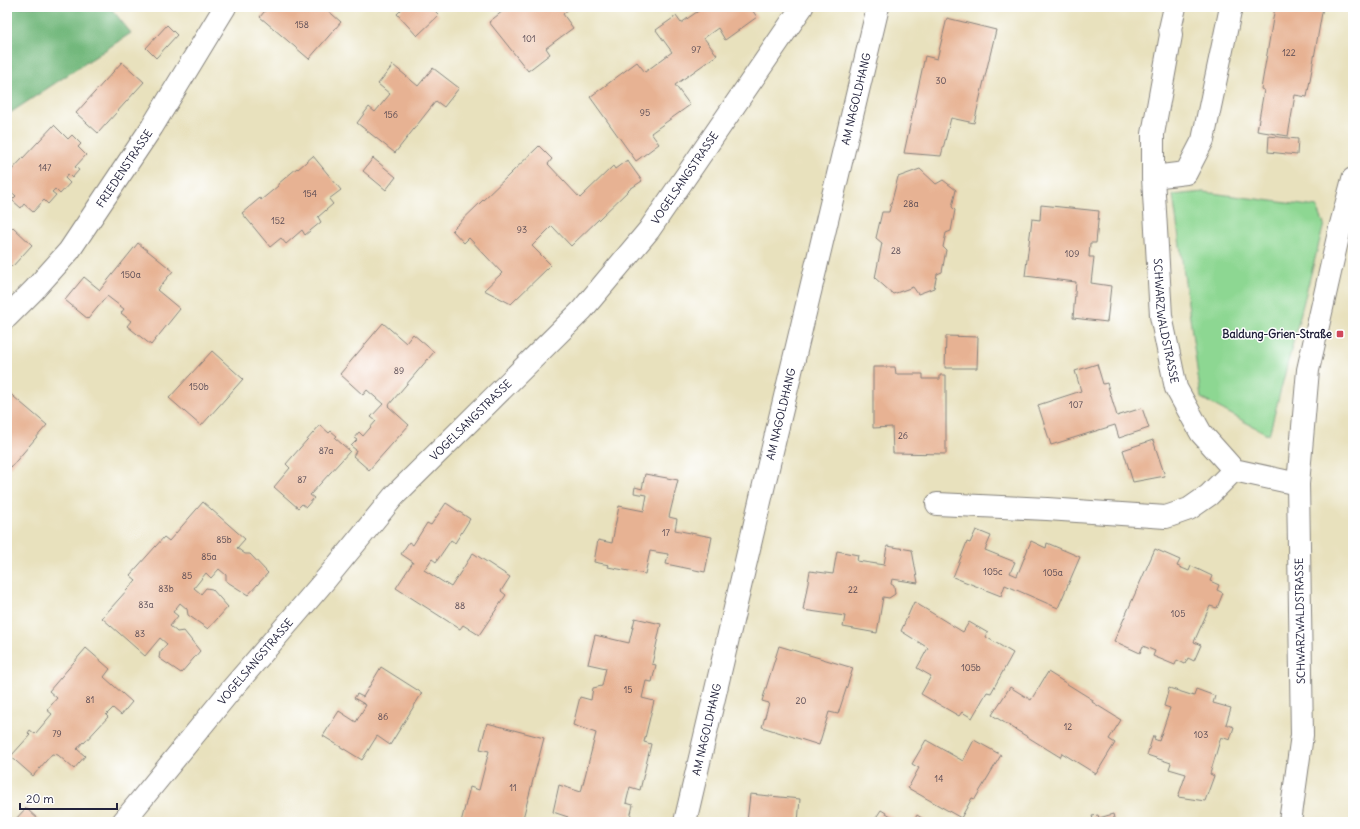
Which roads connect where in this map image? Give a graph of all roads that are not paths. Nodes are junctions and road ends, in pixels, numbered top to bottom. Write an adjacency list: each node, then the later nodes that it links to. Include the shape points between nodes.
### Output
1 (225, 7): 9 (street, FRIEDENSTRASSE, via 152,127 69,251)
2 (802, 7): 13 (street, VOGELSANGSTRASSE, via 648,230 582,310 394,496)
3 (878, 7): 14 (street, AM NAGOLDHANG)
4 (1175, 7): 6 (street, SCHWARZWALDSTRASSE, via 1153,134)
5 (1231, 7): 6 (street, via 1203,140 1186,173)
6 (1153, 177): 10 (street, SCHWARZWALDSTRASSE, via 1161,316 1176,388 1201,433)
7 (1353, 179): 8 (street)
8 (1346, 229): 11 (street, via 1308,370)
9 (7, 317)
10 (1234, 470): 11 (street); 12 (street, via 1209,495 1189,509 1166,517)
11 (1298, 484): 15 (street, SCHWARZWALDSTRASSE, via 1302,736)
12 (937, 504)
13 (124, 822)
14 (685, 822)
15 (1290, 822)

